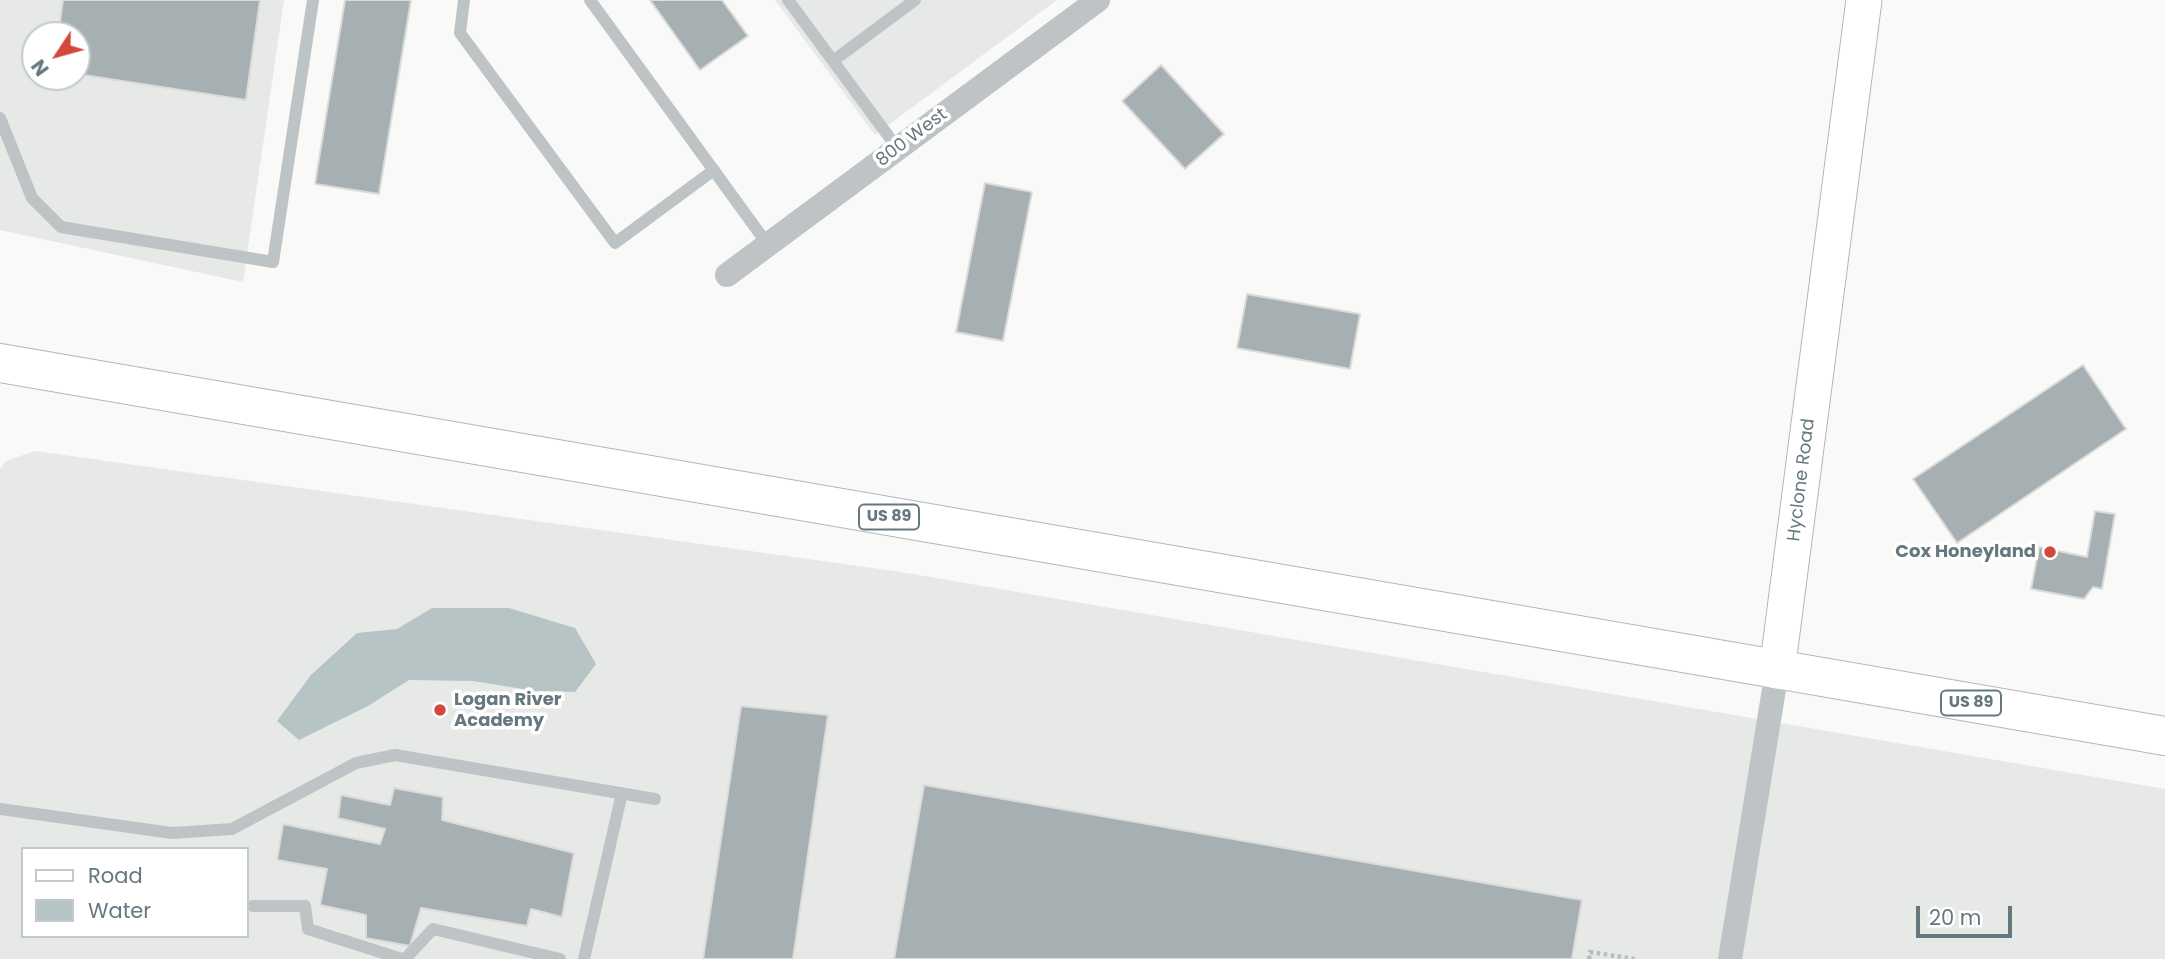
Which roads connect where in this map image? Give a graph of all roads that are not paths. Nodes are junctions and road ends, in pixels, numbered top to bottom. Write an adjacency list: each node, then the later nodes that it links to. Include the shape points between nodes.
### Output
1 (313, 0): 9 (lane, via 272,262 61,228 32,198)
2 (464, 0): 11 (lane, via 460,33 615,243)
3 (590, 0): 11 (lane)
4 (788, 0): 8 (lane)
5 (915, 0): 8 (lane)
6 (1098, 0): 10 (street, 800 West)
7 (1864, 0): 15 (street, Hyclone Road)
8 (833, 61): 10 (lane)
9 (0, 118)
10 (898, 149): 12 (street, 800 West)
11 (714, 170): 12 (lane)
12 (768, 245): 13 (street, 800 West)
13 (727, 275)
14 (0, 363): 15 (highway, US 89)
15 (1777, 671): 16 (highway, US 89); 24 (street, Hyclone Road)
16 (2165, 736)
17 (622, 793): 18 (lane); 19 (lane, via 395,755 356,763 232,829 172,833); 23 (lane)
18 (655, 799)
19 (0, 809)
20 (253, 906): 21 (lane, via 305,906 308,929)
21 (403, 959): 22 (lane, via 433,929)
22 (561, 959)
23 (584, 959)
24 (1730, 959)

